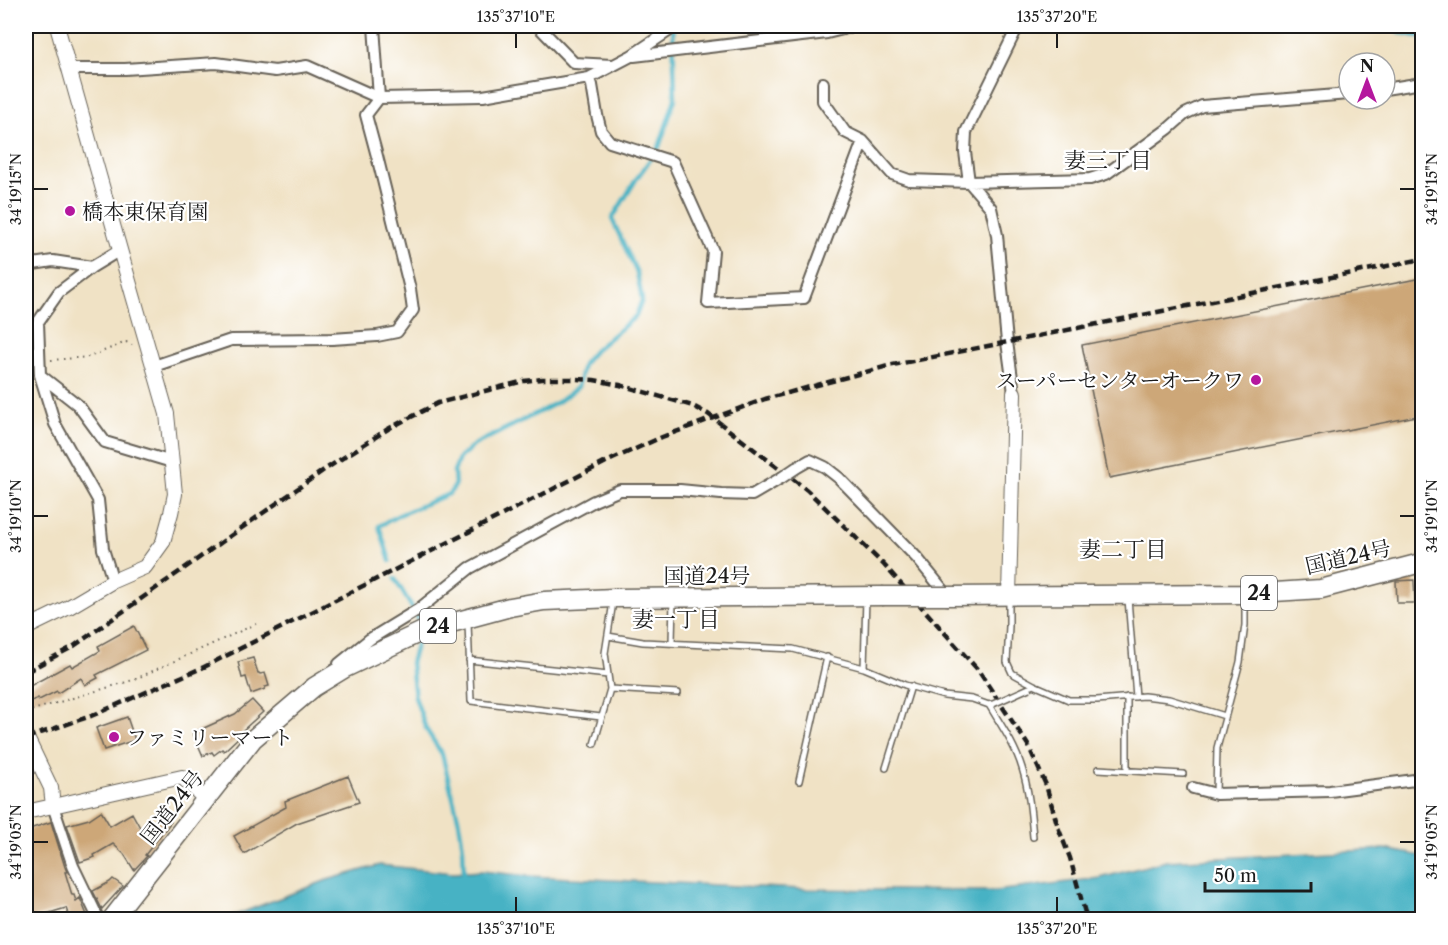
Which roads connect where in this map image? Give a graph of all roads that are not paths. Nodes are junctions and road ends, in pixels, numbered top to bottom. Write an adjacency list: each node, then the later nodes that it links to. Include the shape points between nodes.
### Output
1 (57, 26): 9 (street)
2 (374, 26): 15 (street)
3 (538, 26): 8 (street, via 574,63)
4 (676, 26): 7 (street)
5 (850, 26): 7 (street, via 827,33)
6 (1018, 26): 17 (street, via 966,132)
7 (631, 56): 8 (street)
8 (614, 65): 10 (street)
9 (68, 69): 15 (street, via 216,63 275,71 307,66); 18 (street)
10 (588, 78): 15 (street, via 483,96); 16 (street, via 601,131 610,142 673,162 713,251 708,303 804,298)
11 (823, 83): 16 (street, via 823,101 845,132)
12 (1422, 83): 13 (street)
13 (1397, 87)
14 (1337, 95): 17 (street, via 1202,106 1185,114 1106,174 1090,179)
15 (379, 98): 21 (street, via 366,115 413,309 397,332 332,339 231,340)
16 (863, 141): 17 (street, via 892,174 909,180)
17 (969, 182): 23 (street, via 991,208 997,235)
18 (120, 250): 20 (street); 21 (street)
19 (31, 265): 20 (street, via 54,261)
20 (92, 267): 22 (street, via 59,292 38,322)
21 (152, 361): 24 (street, via 167,414)
22 (40, 375): 24 (street, via 78,405 105,442); 26 (street, via 55,424 98,500 103,549)
23 (1014, 393): 31 (street)
24 (172, 462): 26 (street, via 175,494 163,542 145,567)
25 (1420, 563): 27 (highway, 国道24号 / 24, via 1321,589)
26 (113, 581): 35 (street)
27 (1245, 594): 28 (highway, 国道24号 / 24); 50 (lane, via 1240,662)
28 (1128, 595): 31 (highway, 国道24号 / 24); 47 (lane)
29 (874, 596): 30 (highway, 国道24号 / 24, bridge); 33 (highway, 国道24号 / 24); 40 (lane)
30 (948, 596): 31 (highway, 国道24号 / 24); 42 (street, bridge, via 917,558 839,478 810,460 752,495 620,490 594,501 470,568 419,609 370,639)
31 (1008, 596): 44 (lane, via 1007,662 1012,673)
32 (614, 598): 33 (highway, 国道24号 / 24); 34 (highway, 国道24号 / 24, via 544,601); 36 (lane)
33 (674, 598): 37 (lane)
34 (468, 618): 39 (lane); 42 (highway, 国道24号 / 24, via 425,630)
35 (26, 628)
36 (608, 636): 37 (lane); 41 (lane)
37 (672, 643): 38 (lane, via 793,649)
38 (827, 657): 40 (lane); 59 (lane)
39 (469, 660): 41 (lane); 51 (lane, via 471,700)
40 (864, 668): 43 (lane)
41 (608, 675): 45 (lane)
42 (325, 681): 62 (highway, 国道24号 / 24, via 253,739)
43 (911, 686): 49 (lane); 54 (lane)
44 (1032, 687): 48 (lane, via 1069,700); 49 (lane, bridge)
45 (610, 688): 46 (lane); 51 (lane)
46 (678, 693)
47 (1136, 697): 48 (lane); 50 (lane, via 1169,699)
48 (1127, 698): 56 (lane)
49 (991, 705): 65 (lane, via 1022,768)
50 (1225, 716): 61 (lane, via 1217,748)
51 (601, 717): 53 (lane)
52 (26, 736): 63 (street, via 51,788)
53 (594, 744)
54 (886, 768)
55 (1098, 769): 56 (lane)
56 (1127, 771): 57 (lane)
57 (1183, 774)
58 (1422, 779): 61 (street, via 1330,791)
59 (798, 781)
60 (1193, 788): 61 (street)
61 (1216, 794)
62 (206, 800): 63 (street, via 182,777); 67 (highway, 国道24号 / 24)
63 (54, 806): 64 (street); 66 (street, via 73,866)
64 (26, 812)
65 (1033, 837)
66 (99, 920)
67 (111, 920)

